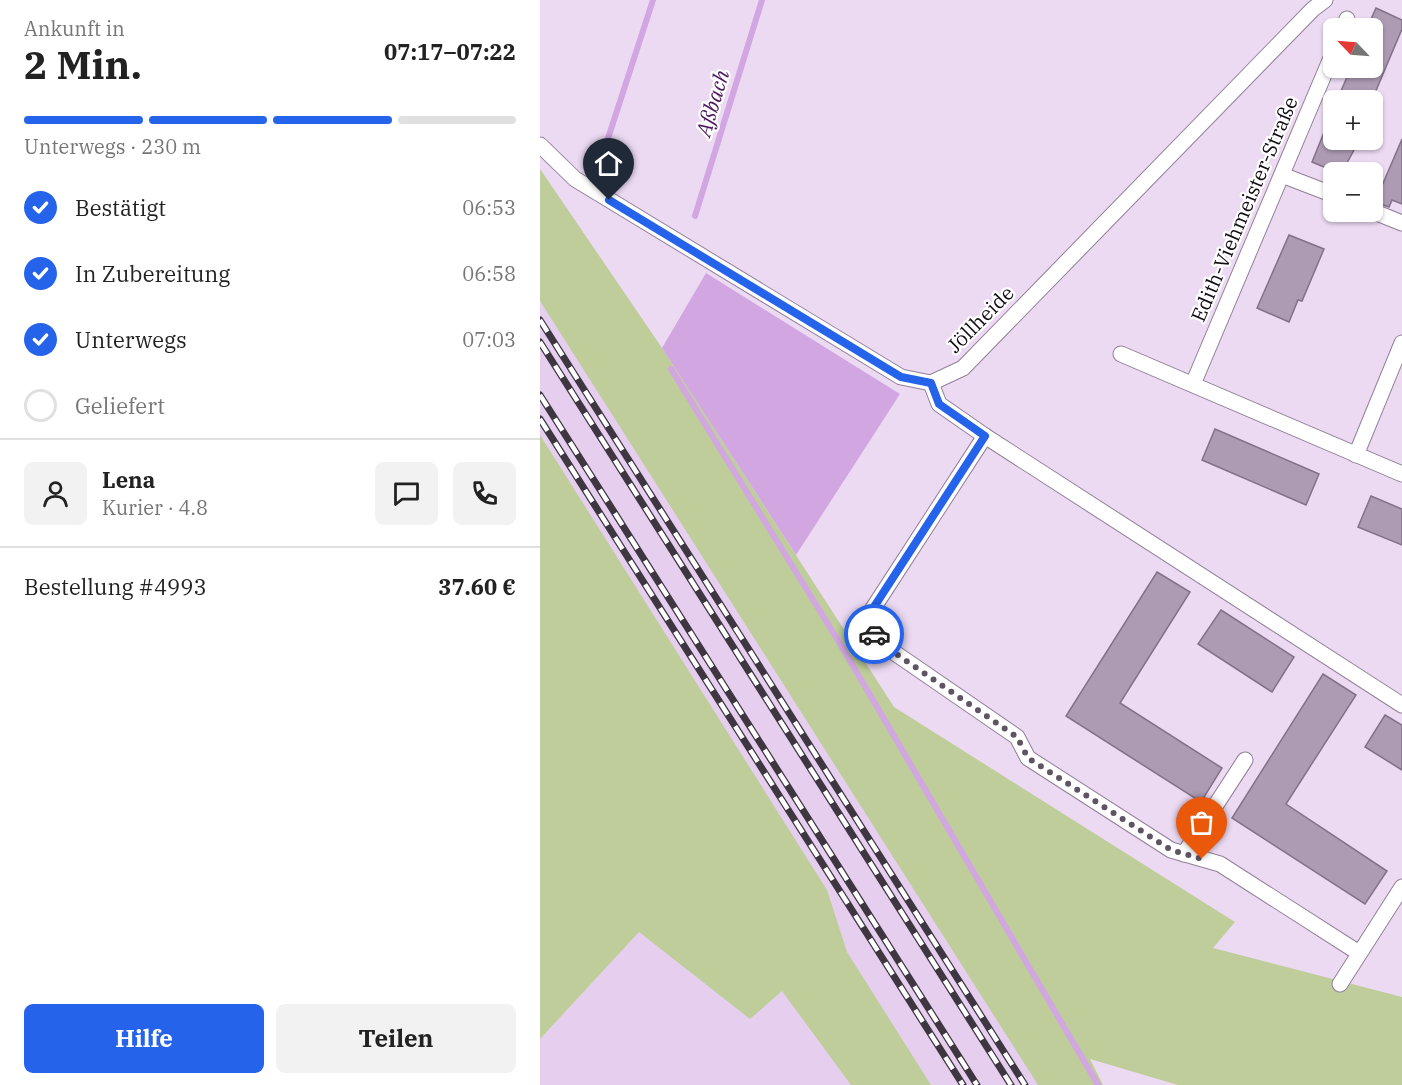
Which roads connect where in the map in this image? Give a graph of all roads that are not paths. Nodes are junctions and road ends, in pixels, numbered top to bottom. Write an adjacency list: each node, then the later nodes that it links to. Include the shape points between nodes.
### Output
1 (1325, 0): 10 (street, Jöllheide, via 963,368)
2 (1323, 77): 4 (street, Edith-Viehmeister-Straße)
3 (540, 145): 10 (street, via 574,179 901,377)
4 (1282, 175): 5 (street); 11 (street, Edith-Viehmeister-Straße)
5 (1323, 191)
6 (1383, 215): 7 (street)
7 (1402, 223)
8 (1402, 343): 13 (street)
9 (1121, 354): 11 (street)
10 (931, 383): 12 (street, via 939,404)
11 (1193, 384): 13 (street)
12 (985, 436): 15 (street); 17 (street, via 872,610 869,628 879,642 1017,737 1028,758 1171,850)
13 (1356, 455): 14 (street)
14 (1402, 474)
15 (1402, 705)
16 (1245, 760): 17 (street)
17 (1184, 854): 19 (street, via 1220,864)
18 (1402, 886): 19 (street)
19 (1359, 953): 20 (street)
20 (1340, 984)

